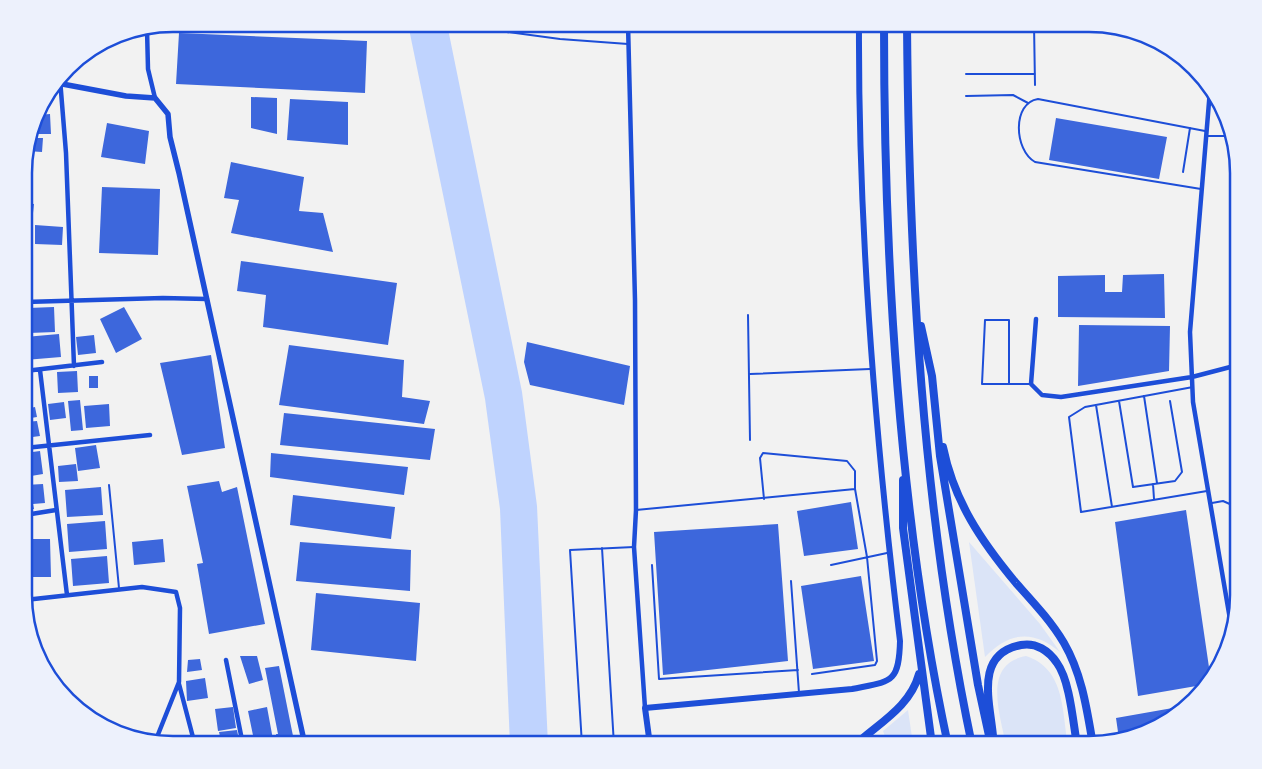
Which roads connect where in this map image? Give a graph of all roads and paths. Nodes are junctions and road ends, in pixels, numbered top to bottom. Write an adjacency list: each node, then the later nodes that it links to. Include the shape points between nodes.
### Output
1 (511, 32): 8 (lane)
2 (628, 32): 8 (street)
3 (859, 32): 32 (main road, via 864,240)
4 (884, 32): 49 (highway, via 890,269)
5 (907, 32): 26 (highway, via 911,216)
6 (1034, 32): 10 (lane)
7 (147, 35): 15 (street, via 148,69)
8 (628, 44): 61 (street, via 633,161)
9 (966, 74): 10 (lane)
10 (1035, 74): 12 (lane)
11 (65, 83): 15 (street, via 126,96)
12 (1035, 84)
13 (60, 91): 24 (street)
14 (966, 96): 17 (lane, via 1013,96)
15 (155, 98): 23 (street, via 168,114 170,138)
16 (1209, 101): 19 (street)
17 (1028, 102): 18 (lane, via 1038,99); 22 (lane, via 1021,113 1019,142 1026,156 1035,162)
18 (1190, 128): 19 (lane); 21 (lane)
19 (1207, 134): 20 (lane); 22 (street)
20 (1224, 135)
21 (1183, 172)
22 (1203, 190): 36 (street, via 1190,332)
23 (207, 299): 24 (street); 84 (street)
24 (72, 300): 25 (street); 30 (street)
25 (32, 302)
26 (917, 314): 44 (highway, via 928,351); 91 (highway, via 930,486)
27 (748, 315): 35 (lane)
28 (1036, 319): 38 (street)
29 (102, 362): 30 (street)
30 (74, 366): 33 (street)
31 (1229, 367): 36 (street)
32 (872, 369): 35 (lane); 65 (main road)
33 (40, 370): 34 (street); 47 (street)
34 (32, 371)
35 (749, 374): 46 (lane)
36 (1192, 377): 38 (street, via 1061,397 1042,395); 39 (street)
37 (1009, 384): 37 (lane, via 982,384 985,320 1009,320); 38 (lane)
38 (1031, 384)
39 (1193, 387): 40 (lane); 54 (street)
40 (1144, 396): 41 (lane); 50 (lane)
41 (1119, 401): 43 (lane); 51 (lane, via 1132,487)
42 (1170, 401): 50 (lane, via 1182,472 1175,481)
43 (1096, 405): 59 (lane); 59 (lane, via 1079,409 1069,416 1081,512)
44 (936, 407): 92 (highway, via 940,456 978,685); 95 (highway, via 946,461 959,500 982,539 1064,643 1080,680)
45 (150, 436): 47 (street)
46 (750, 440)
47 (48, 446): 48 (street); 60 (street)
48 (32, 447)
49 (905, 466): 76 (highway, via 903,528); 90 (highway, via 926,625)
50 (1157, 483): 51 (lane)
51 (1153, 484): 56 (lane)
52 (109, 485): 70 (lane)
53 (855, 489): 55 (lane); 55 (lane, via 855,470 847,462 765,452 760,458); 66 (lane)
54 (1209, 490): 56 (lane); 57 (street)
55 (764, 499): 61 (lane)
56 (1154, 500): 59 (lane)
57 (1212, 503): 58 (lane); 73 (street)
58 (1229, 504)
59 (1112, 507)
60 (56, 510): 62 (street); 71 (street)
61 (636, 510): 63 (street)
62 (32, 514)
63 (634, 547): 64 (lane); 80 (street)
64 (602, 548): 85 (lane, via 570,550); 86 (lane)
65 (889, 552): 66 (lane); 79 (main road, via 900,641 898,669 893,677 886,682 852,689)
66 (867, 557): 68 (lane); 77 (lane, via 878,661 875,665)
67 (652, 565): 75 (lane, via 659,679)
68 (830, 565)
69 (791, 581): 75 (lane)
70 (119, 590): 71 (street); 78 (street, via 142,587 176,592 180,608)
71 (67, 595): 72 (street)
72 (32, 599)
73 (1229, 609)
74 (226, 660): 83 (street)
75 (798, 670): 79 (lane)
76 (920, 670): 88 (highway, via 917,683 904,704); 89 (highway)
77 (812, 674)
78 (179, 682): 81 (street); 82 (street)
79 (800, 694): 80 (main road)
80 (645, 708): 87 (main road)
81 (158, 735)
82 (193, 736)
83 (241, 736)
84 (302, 736)
85 (581, 736)
86 (613, 736)
87 (649, 736)
88 (866, 736)
89 (931, 736)
90 (946, 736)
91 (970, 736)
92 (990, 736)
93 (991, 736): 94 (highway, via 987,693 990,672 1000,654 1026,644 1038,646 1058,664 1064,676)
94 (1075, 736)
95 (1092, 736)

